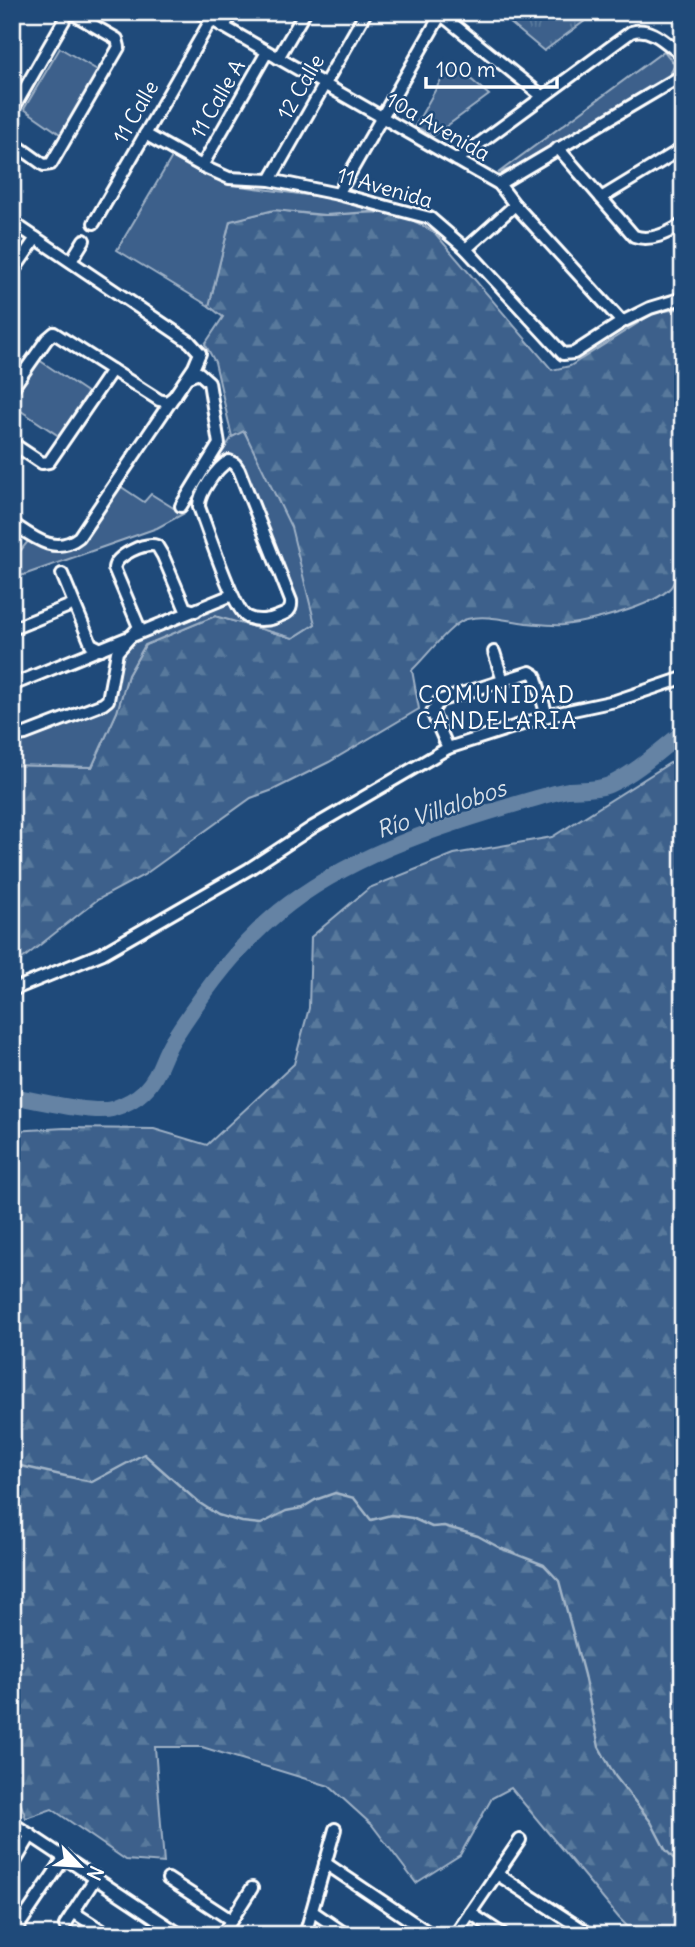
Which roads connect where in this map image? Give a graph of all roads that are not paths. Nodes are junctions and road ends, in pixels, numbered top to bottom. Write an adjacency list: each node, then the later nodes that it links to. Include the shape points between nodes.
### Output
1 (198, 12): 6 (street, 10a Avenida)
2 (232, 12): 7 (street)
3 (305, 12): 10 (street, 11 Calle A)
4 (366, 12): 12 (street, 12 Calle)
5 (439, 13): 13 (street); 15 (street)
6 (211, 20): 7 (street, 10a Avenida); 16 (street, 11 Calle)
7 (224, 27): 8 (street, 10a Avenida)
8 (267, 52): 10 (street, 10a Avenida); 21 (street, 11 Calle A)
9 (683, 56): 13 (street, via 648,31 631,32)
10 (278, 58): 12 (street, 10a Avenida)
11 (683, 75): 18 (street)
12 (325, 85): 15 (street, 10a Avenida); 22 (street, 12 Calle)
13 (542, 96): 20 (street)
14 (12, 111): 17 (street, via 67,15 117,39 119,47 51,164)
15 (381, 117): 20 (street, 10a Avenida); 24 (street)
16 (145, 134): 21 (street, 11 Avenida); 28 (street, 11 Calle)
17 (12, 142)
18 (558, 148): 23 (street); 25 (street)
19 (683, 148): 25 (street)
20 (457, 160): 23 (street, 10a Avenida)
21 (202, 166): 22 (street, 11 Avenida, via 229,177)
22 (270, 180): 24 (street, 11 Avenida)
23 (499, 184): 26 (street, 10a Avenida)
24 (338, 194): 32 (street, 11 Avenida, via 424,215)
25 (601, 198): 29 (street, via 640,239)
26 (515, 205): 32 (street); 36 (street, 10a Avenida)
27 (12, 222): 30 (street)
28 (94, 223)
29 (683, 224)
30 (36, 238): 33 (street); 34 (street)
31 (83, 240): 33 (street)
32 (466, 249): 36 (street, 11 Avenida, via 558,350 570,354)
33 (71, 261): 37 (street)
34 (12, 273)
35 (683, 298): 36 (street)
36 (622, 322)
37 (199, 350): 40 (street); 41 (street)
38 (112, 370): 39 (street, via 54,333); 43 (street, via 159,400 167,402); 44 (street, via 49,462 42,463)
39 (18, 373): 42 (street)
40 (188, 377): 41 (street, via 199,373); 43 (street)
41 (209, 382): 45 (street, via 219,446)
42 (12, 390)
43 (175, 396): 46 (street, via 76,540 48,544)
44 (12, 443)
45 (181, 506)
46 (12, 523)
47 (62, 574): 49 (street)
48 (233, 595): 48 (street, via 198,504 229,461 239,470 292,607 271,619 250,618); 50 (street)
49 (74, 604): 51 (street); 53 (street, via 91,644)
50 (196, 611): 52 (street); 52 (street, via 185,608 161,551 150,545 120,558 114,568 139,625)
51 (12, 629)
52 (129, 637): 53 (street); 59 (street, via 116,656 111,693 105,702 25,734)
53 (101, 649): 57 (street)
54 (494, 652): 56 (street)
55 (683, 678): 58 (street, via 615,701)
56 (503, 681): 58 (street, via 534,674); 60 (street, via 439,701 432,712)
57 (12, 685)
58 (547, 716): 60 (street)
59 (12, 731)
60 (448, 748): 61 (street, via 103,953)
61 (12, 990)
62 (12, 1823): 64 (street)
63 (335, 1829): 67 (street)
64 (32, 1835): 66 (street); 68 (street)
65 (520, 1840): 69 (street)
66 (65, 1857): 70 (street); 78 (street, via 20,1924)
67 (325, 1863): 74 (street); 84 (street)
68 (12, 1867)
69 (497, 1874): 75 (street); 87 (street)
70 (96, 1877): 73 (street); 80 (street)
71 (168, 1879): 76 (street)
72 (252, 1888): 76 (street)
73 (74, 1912): 77 (street); 79 (street)
74 (312, 1912): 82 (street); 83 (street)
75 (470, 1913): 85 (street); 86 (street)
76 (231, 1920): 81 (street)
77 (65, 1925)
78 (12, 1927)
79 (109, 1935)
80 (181, 1935)
81 (222, 1935)
82 (305, 1935)
83 (347, 1935)
84 (432, 1935)
85 (455, 1935)
86 (504, 1935)
87 (591, 1935)

